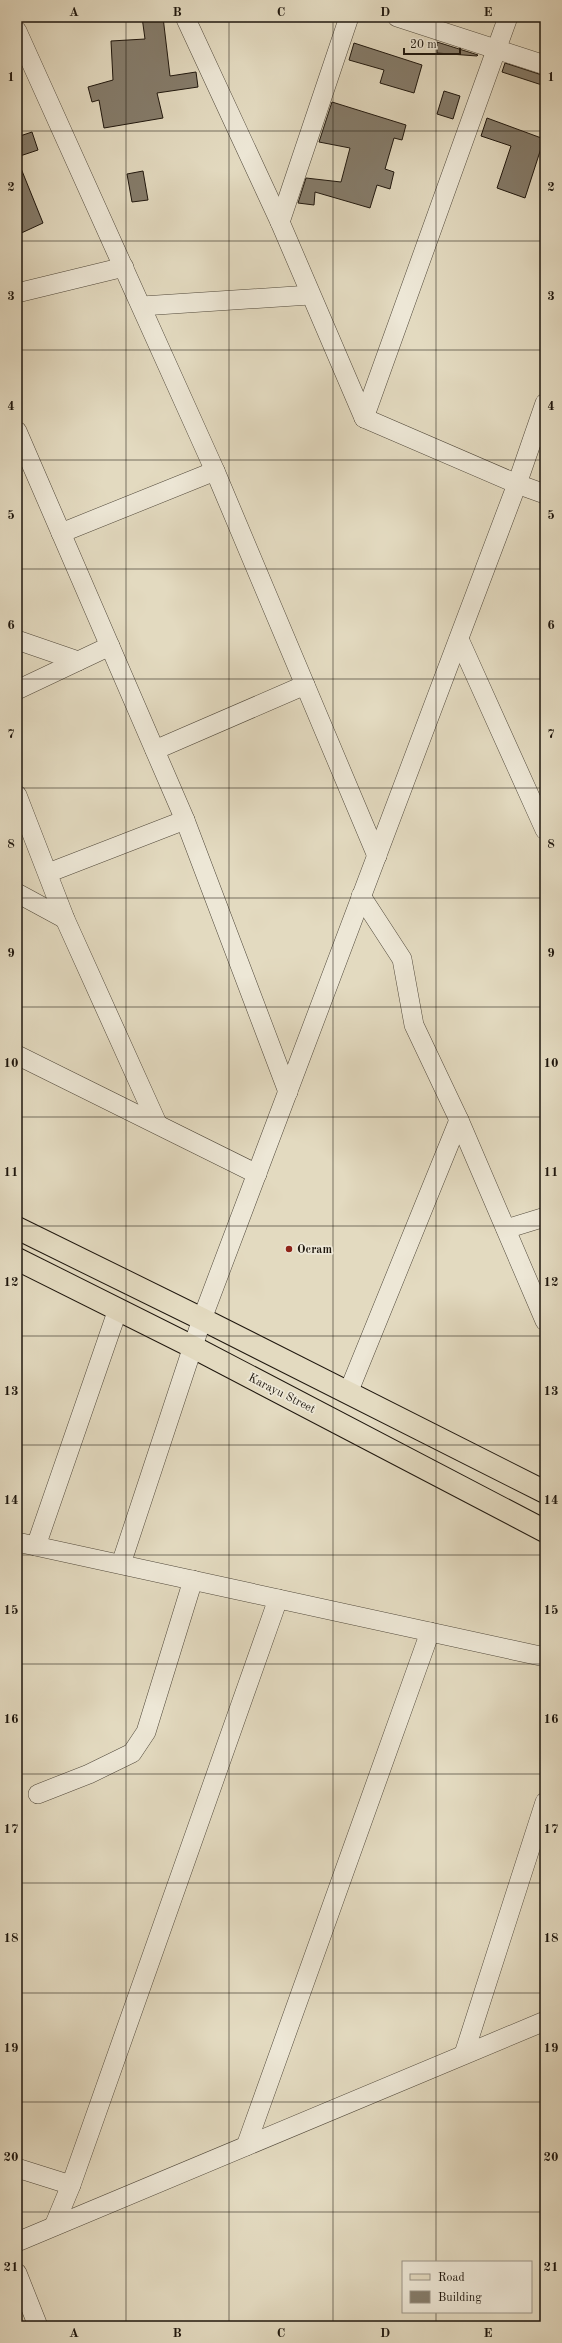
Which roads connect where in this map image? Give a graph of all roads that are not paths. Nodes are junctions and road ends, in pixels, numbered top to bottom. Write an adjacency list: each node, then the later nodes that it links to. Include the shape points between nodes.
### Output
1 (185, 17): 8 (street)
2 (349, 17): 8 (street)
3 (397, 17): 6 (street)
4 (508, 17): 6 (street)
5 (17, 31): 9 (street)
6 (496, 49): 7 (street); 14 (street)
7 (545, 65)
8 (280, 222): 11 (street)
9 (124, 267): 10 (street); 12 (street)
10 (17, 293)
11 (310, 295): 12 (street); 14 (street)
12 (142, 306): 17 (street)
13 (545, 403): 19 (street)
14 (364, 418): 19 (street)
15 (17, 431): 18 (street)
16 (17, 470): 18 (street)
17 (215, 470): 21 (street); 26 (street)
18 (37, 477): 21 (street)
19 (517, 484): 20 (street); 22 (street)
20 (545, 494)
21 (61, 533): 24 (street)
22 (458, 639): 31 (street); 32 (street)
23 (17, 640): 25 (street)
24 (110, 646): 25 (street); 28 (street)
25 (78, 661): 27 (street)
26 (305, 685): 28 (street); 32 (street)
27 (17, 690)
28 (155, 750): 30 (street)
29 (17, 795): 33 (street)
30 (185, 820): 33 (street); 38 (street)
31 (545, 830)
32 (377, 856): 35 (street)
33 (48, 873): 36 (street)
34 (17, 893): 36 (street)
35 (362, 896): 38 (street); 39 (street, via 402,959 414,1025)
36 (65, 919): 40 (street)
37 (17, 1056): 40 (street)
38 (288, 1092): 41 (street)
39 (460, 1120): 44 (street); 50 (street)
40 (157, 1124): 41 (street)
41 (257, 1174): 47 (street)
42 (545, 1217): 44 (street)
43 (17, 1228): 47 (main road)
44 (506, 1229): 48 (street)
45 (17, 1259): 46 (main road, Karayu Street)
46 (118, 1309): 49 (main road, Karayu Street); 54 (street)
47 (202, 1319): 49 (street); 50 (main road)
48 (545, 1321)
49 (193, 1346): 52 (main road, Karayu Street); 55 (street)
50 (348, 1393): 51 (main road)
51 (545, 1492)
52 (545, 1531)
53 (17, 1542): 54 (street)
54 (36, 1546): 55 (street)
55 (121, 1564): 56 (street)
56 (193, 1580): 57 (street); 60 (street, via 146,1732 132,1753 89,1774)
57 (278, 1599): 58 (street); 66 (street)
58 (430, 1632): 59 (street); 64 (street)
59 (545, 1657)
60 (38, 1794)
61 (545, 1802): 63 (street)
62 (545, 2021): 63 (street)
63 (464, 2054): 64 (street)
64 (246, 2146): 67 (street)
65 (17, 2168): 66 (street)
66 (71, 2185): 67 (street)
67 (54, 2226): 68 (street)
68 (17, 2242)
69 (17, 2273): 70 (street)
70 (38, 2326)

